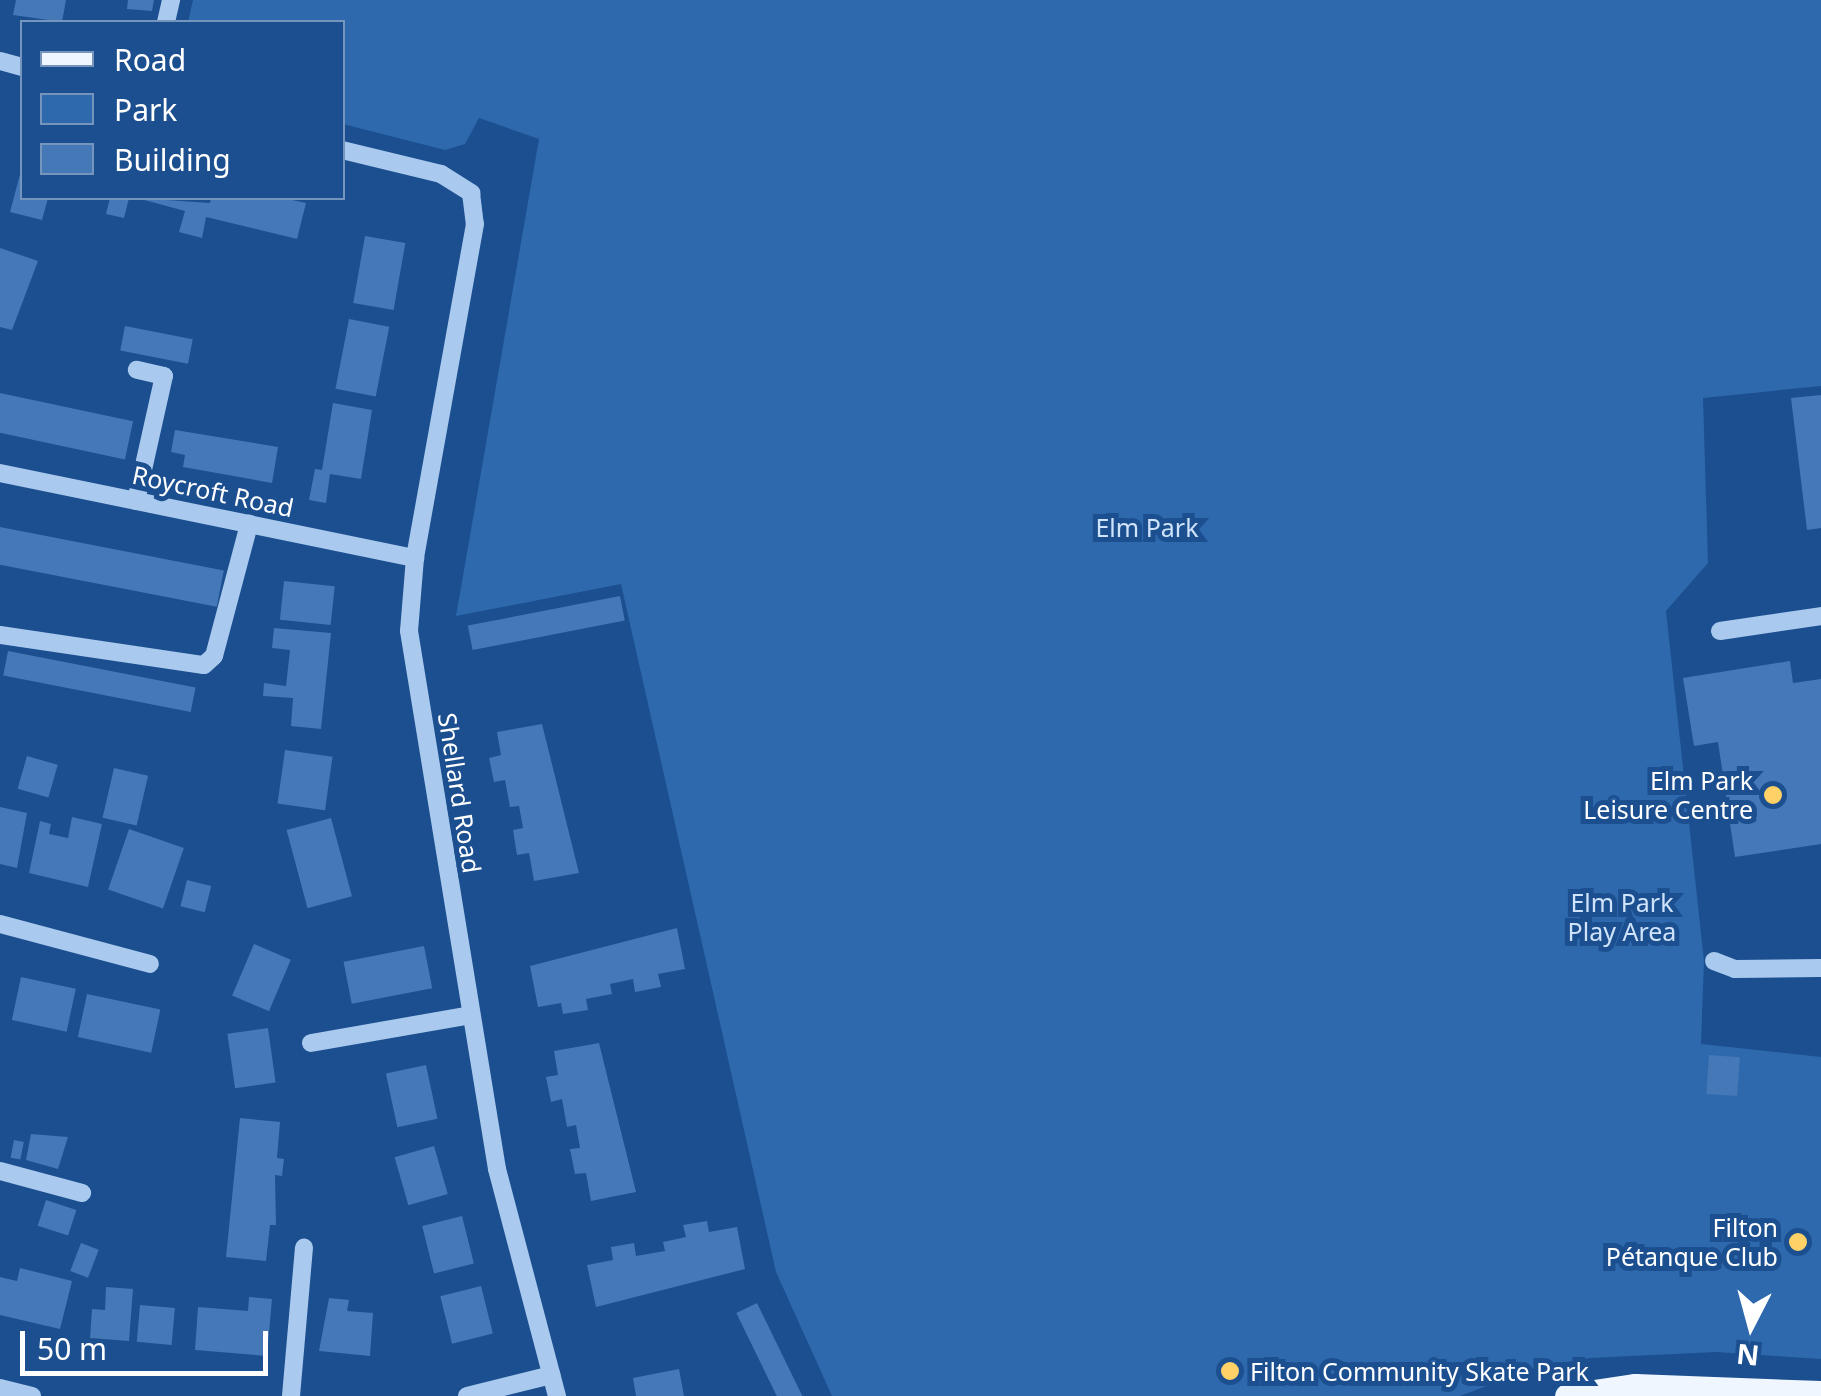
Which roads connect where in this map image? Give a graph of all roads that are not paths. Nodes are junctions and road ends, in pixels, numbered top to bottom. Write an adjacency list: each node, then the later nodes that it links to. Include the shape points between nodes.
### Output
1 (345, 151): 6 (street, Shellard Road, via 441,174 471,194 475,224)
2 (137, 370): 4 (street, via 164,376)
3 (0, 473): 4 (street, Roycroft Road)
4 (136, 501): 5 (street, Roycroft Road)
5 (248, 524): 6 (street, Roycroft Road); 9 (street, via 214,656 204,665)
6 (415, 558): 14 (street, Shellard Road, via 409,631)
7 (1821, 616): 8 (street)
8 (1720, 631)
9 (0, 635)
10 (0, 924): 12 (street)
11 (1714, 961): 13 (street, via 1735,968)
12 (150, 964)
13 (1821, 968)
14 (470, 1015): 15 (street); 19 (street, Shellard Road, via 497,1169)
15 (311, 1043)
16 (0, 1171): 17 (street)
17 (82, 1193)
18 (304, 1248): 23 (street)
19 (551, 1375): 24 (street); 25 (street, Shellard Road)
20 (0, 1388): 22 (street)
21 (1821, 1393): 26 (main road, via 1635,1386)
22 (32, 1396)
23 (290, 1396)
24 (467, 1396)
25 (557, 1396)
26 (1566, 1396)

